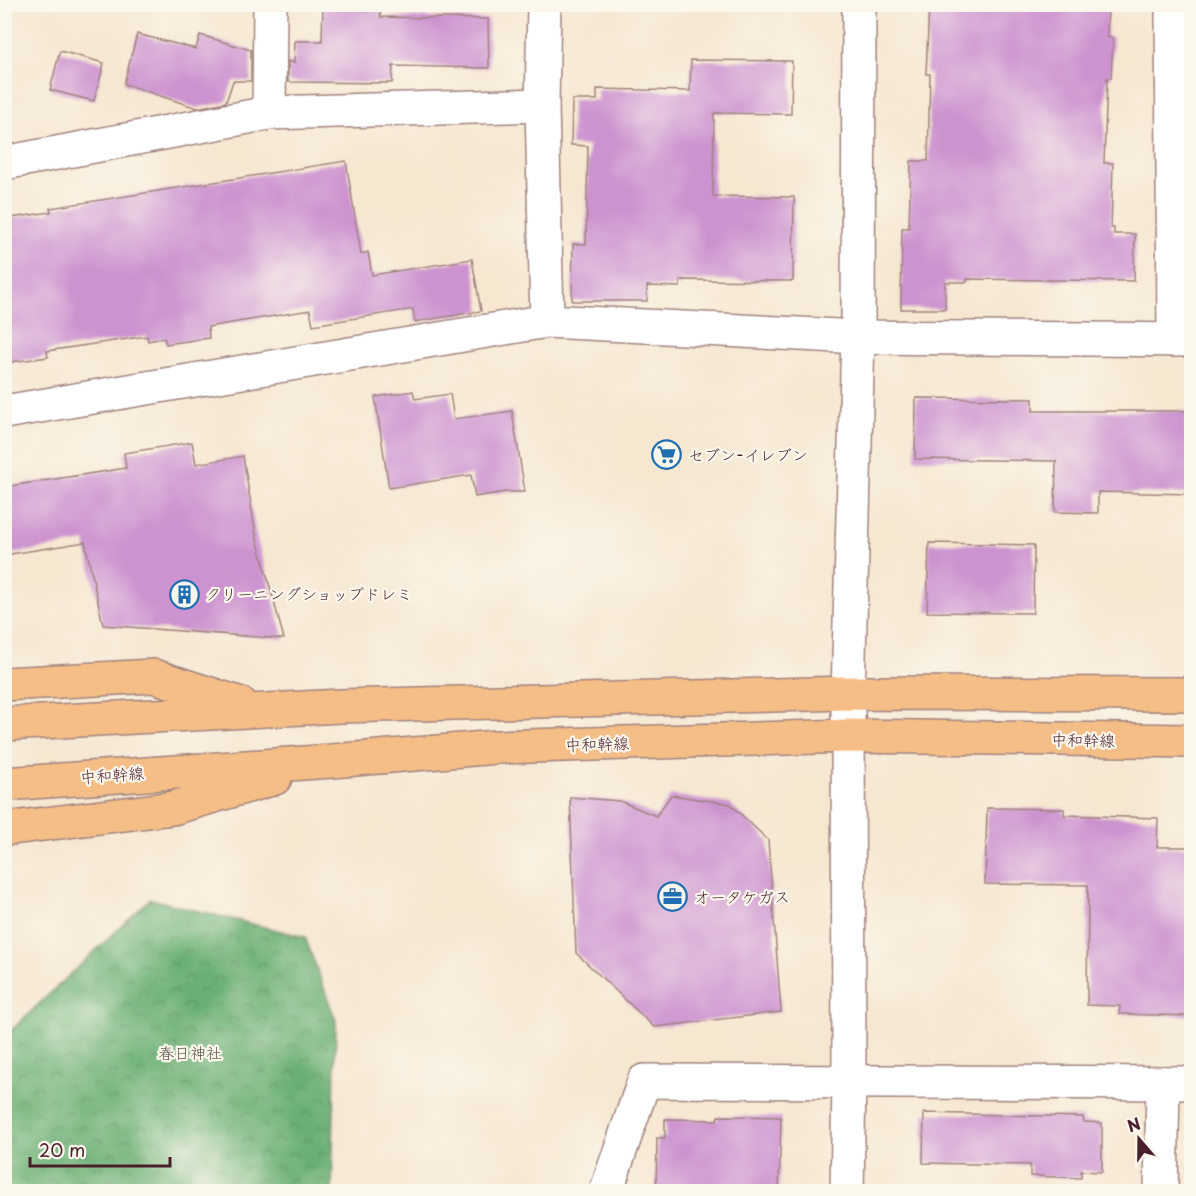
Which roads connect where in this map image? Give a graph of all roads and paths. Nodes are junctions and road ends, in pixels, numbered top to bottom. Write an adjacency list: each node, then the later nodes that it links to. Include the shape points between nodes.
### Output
1 (270, 4): 7 (street)
2 (544, 4): 6 (street)
3 (859, 4): 10 (street)
4 (1172, 4): 5 (street)
5 (1182, 62): 11 (street)
6 (542, 105): 7 (street); 9 (street)
7 (269, 112): 8 (street)
8 (4, 164)
9 (547, 321): 10 (street); 12 (street)
10 (858, 337): 11 (street); 14 (street)
11 (1183, 340)
12 (4, 412)
13 (4, 684): 16 (main road, via 154,676)
14 (848, 693): 15 (main road); 16 (main road); 18 (street)
15 (1191, 694)
16 (261, 710): 17 (main road)
17 (4, 723)
18 (848, 736): 19 (main road, 中和幹線); 20 (main road, 中和幹線, via 497,747); 23 (street)
19 (1191, 741)
20 (332, 762): 21 (main road, 中和幹線); 22 (main road, via 173,808)
21 (4, 784)
22 (4, 829)
23 (849, 1081): 24 (street); 25 (street, via 644,1081); 26 (street)
24 (1177, 1083): 27 (street)
25 (606, 1191)
26 (847, 1191)
27 (1161, 1191)

